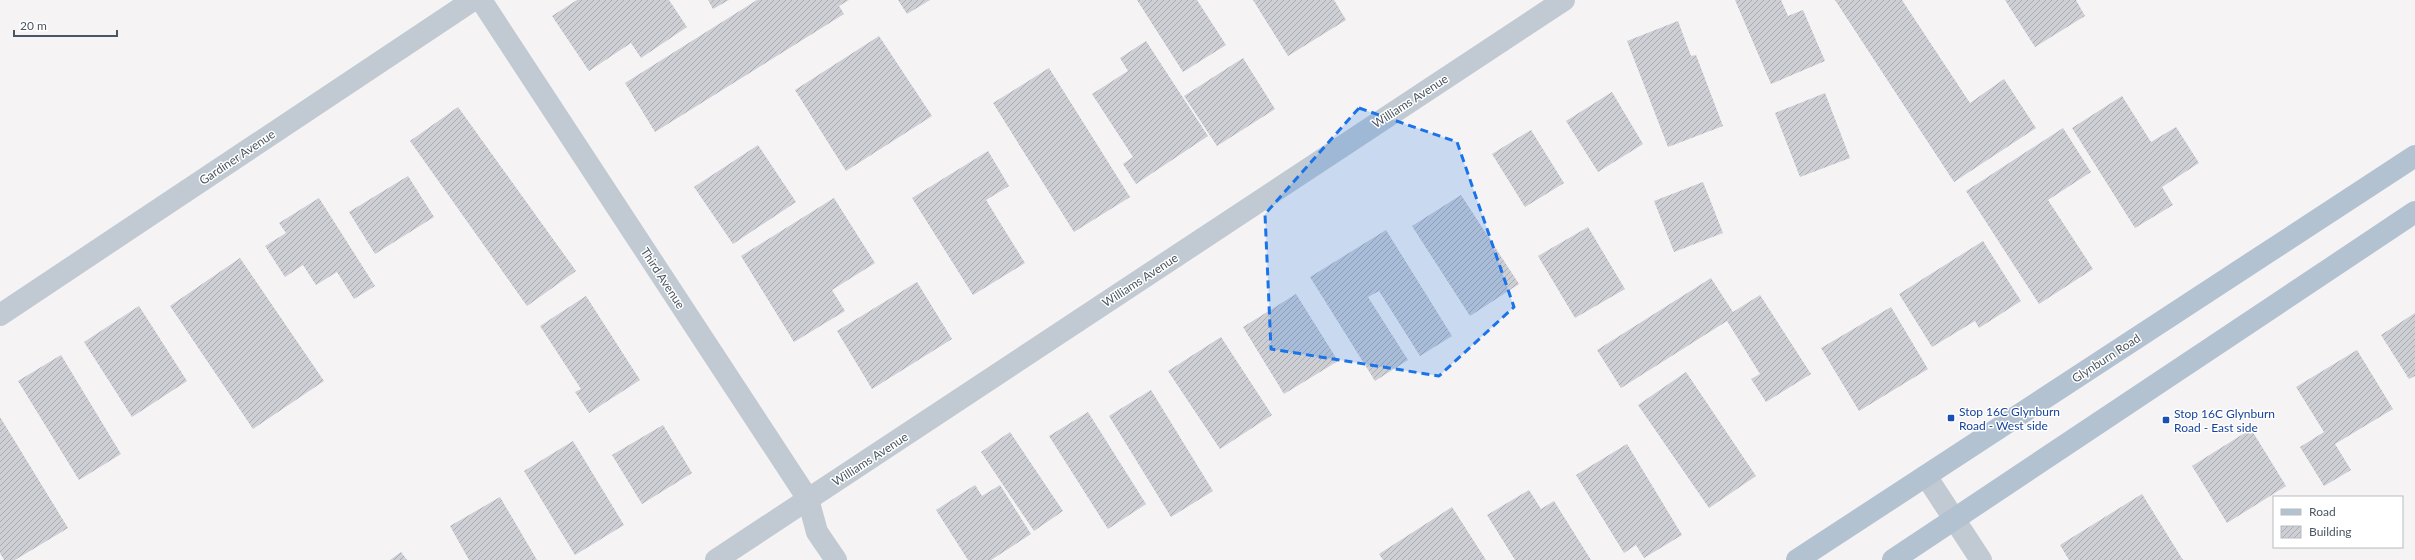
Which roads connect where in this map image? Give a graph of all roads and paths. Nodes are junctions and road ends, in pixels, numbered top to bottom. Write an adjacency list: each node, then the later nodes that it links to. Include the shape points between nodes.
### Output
1 (473, 0): 6 (street, Gardiner Avenue)
2 (481, 0): 8 (street, Third Avenue)
3 (1564, 0): 8 (street, Williams Avenue)
4 (2415, 156): 7 (main road, Glynburn Road)
5 (2415, 212): 9 (main road)
6 (0, 315)
7 (1926, 476): 9 (street); 12 (main road, Glynburn Road)
8 (808, 499): 10 (street, Williams Avenue); 11 (street, Third Avenue, via 817,532)
9 (1954, 520): 13 (main road); 14 (street)
10 (716, 560)
11 (836, 560)
12 (1797, 560)
13 (1894, 560)
14 (1981, 560)

